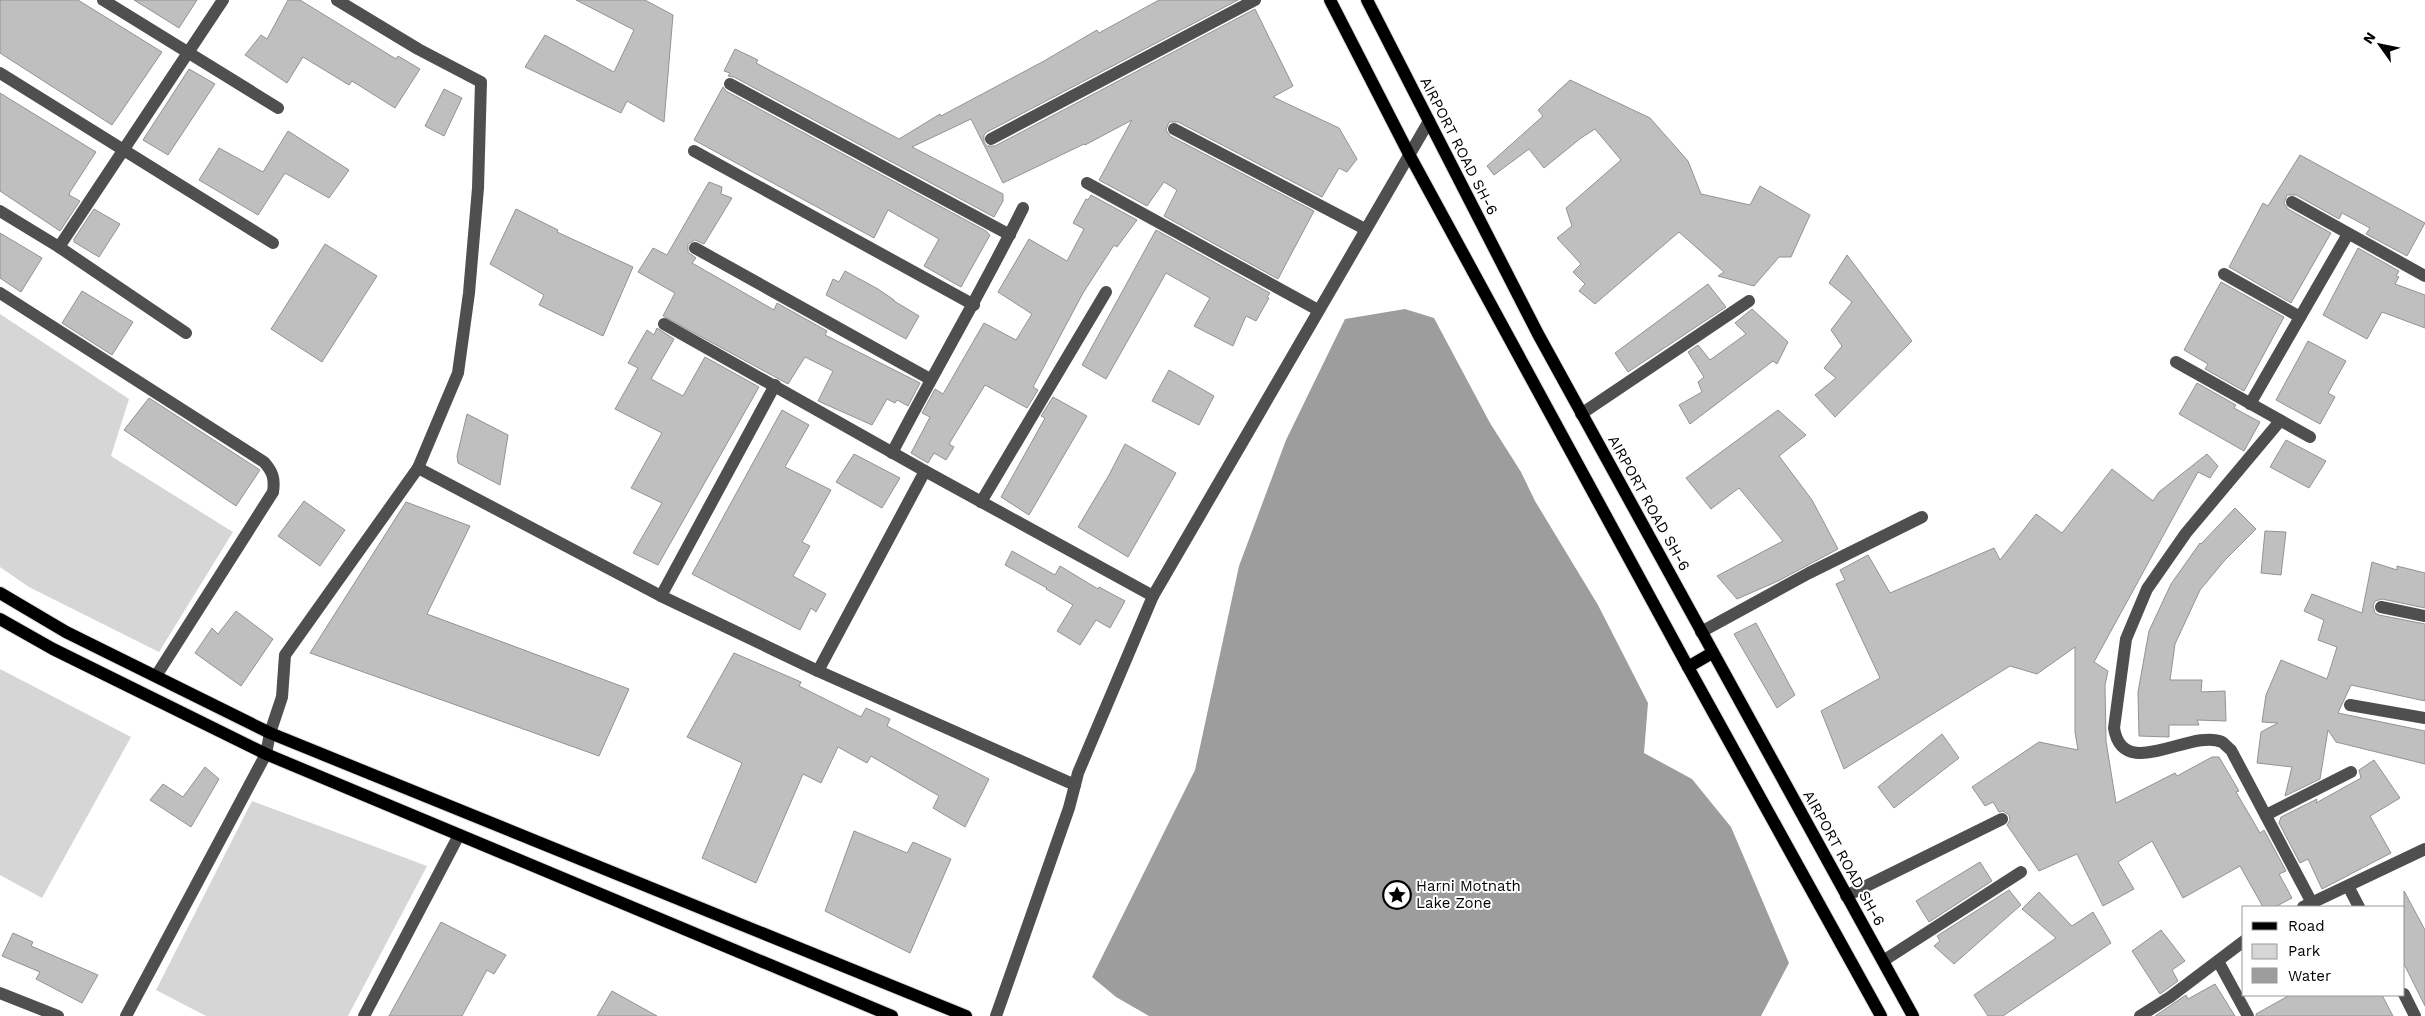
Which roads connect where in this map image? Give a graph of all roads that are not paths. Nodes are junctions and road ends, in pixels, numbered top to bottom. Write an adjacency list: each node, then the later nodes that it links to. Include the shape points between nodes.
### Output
1 (104, 0): 7 (street)
2 (223, 0): 7 (street)
3 (337, 0): 45 (street, via 480,82 478,188 458,374)
4 (1254, 0): 13 (street)
5 (1330, 0): 16 (main road)
6 (1366, 0): 11 (main road, AIRPORT ROAD SH-6)
7 (188, 53): 10 (street); 14 (street)
8 (0, 73): 14 (street)
9 (730, 84): 23 (street)
10 (278, 108)
11 (1429, 122): 16 (street); 41 (main road, AIRPORT ROAD SH-6)
12 (1174, 129): 21 (street)
13 (991, 139)
14 (125, 149): 24 (street); 25 (street)
15 (694, 151): 32 (street)
16 (1409, 154): 21 (street); 57 (main road)
17 (1087, 183): 33 (street)
18 (2292, 202): 22 (street)
19 (1024, 208): 23 (street)
20 (0, 211): 25 (street)
21 (1365, 229): 33 (street)
22 (2348, 234): 28 (street); 34 (street)
23 (1010, 235): 32 (street)
24 (273, 243)
25 (59, 247): 36 (street)
26 (695, 248): 38 (street)
27 (2224, 274): 34 (street)
28 (2425, 276)
29 (1106, 292): 47 (street)
30 (0, 293): 59 (street, via 264,462 271,470 275,480 273,492)
31 (1749, 301): 41 (street)
32 (974, 305): 38 (street)
33 (1318, 310): 51 (street)
34 (2300, 317): 40 (street)
35 (664, 324): 39 (street)
36 (186, 334)
37 (2176, 362): 40 (street)
38 (930, 379): 44 (street)
39 (774, 385): 44 (street); 50 (street)
40 (2250, 404): 42 (street)
41 (1581, 414): 55 (main road, AIRPORT ROAD SH-6)
42 (2280, 421): 43 (street); 66 (street, via 2186,533 2147,588 2126,639 2114,728 2116,740 2122,748 2134,754 2221,742 2237,758)
43 (2310, 438)
44 (892, 452): 46 (street)
45 (418, 468): 50 (street); 62 (street, via 285,655 282,697)
46 (925, 471): 47 (street); 58 (street)
47 (981, 502): 51 (street)
48 (1922, 517): 55 (street)
49 (0, 593): 59 (main road, via 66,632)
50 (662, 596): 58 (street)
51 (1153, 596): 65 (street)
52 (2381, 607): 53 (street)
53 (2425, 616)
54 (0, 620): 63 (main road)
55 (1701, 632): 56 (main road, AIRPORT ROAD SH-6)
56 (1712, 653): 57 (main road); 72 (main road, AIRPORT ROAD SH-6)
57 (1688, 667): 86 (main road)
58 (818, 671): 65 (street)
59 (156, 676): 62 (main road)
60 (2350, 705): 61 (street)
61 (2425, 718)
62 (270, 733): 63 (street); 84 (main road)
63 (266, 754): 68 (main road); 81 (street)
64 (2351, 772): 66 (street)
65 (1075, 785): 85 (street)
66 (2266, 815): 73 (street)
67 (2002, 819): 72 (street)
68 (459, 835): 82 (street); 83 (main road)
69 (2425, 849): 71 (street)
70 (2021, 872): 76 (street)
71 (2348, 886): 73 (street); 74 (street)
72 (1846, 896): 76 (main road, AIRPORT ROAD SH-6)
73 (2308, 905)
74 (2358, 906)
75 (2242, 943): 77 (street)
76 (1883, 961): 87 (main road, AIRPORT ROAD SH-6)
77 (2218, 961): 88 (street); 89 (street)
78 (0, 993): 80 (street)
79 (2405, 996): 90 (street)
80 (58, 1016)
81 (126, 1016)
82 (364, 1016)
83 (892, 1016)
84 (966, 1016)
85 (996, 1016)
86 (1881, 1016)
87 (1913, 1016)
88 (2140, 1016)
89 (2248, 1016)
90 (2415, 1016)

